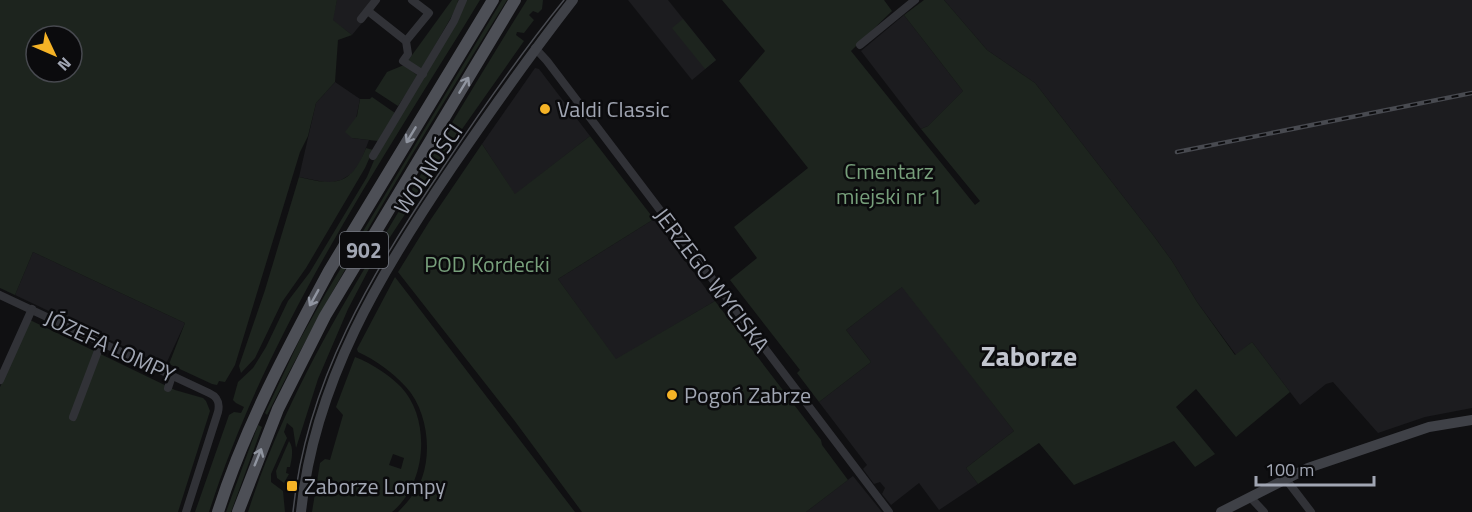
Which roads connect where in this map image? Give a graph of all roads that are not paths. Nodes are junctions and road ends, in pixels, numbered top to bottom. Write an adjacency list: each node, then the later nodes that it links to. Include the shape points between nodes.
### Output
1 (376, 0): 8 (street)
2 (412, 0): 10 (street, via 429,13)
3 (463, 0): 13 (street)
4 (492, 0): 26 (main road, 902, one-way to 26, via 307,312 259,407)
5 (515, 0): 27 (main road, 902, one-way to 5, via 278,409 320,326)
6 (573, 0): 12 (street, WOLNOŚCI)
7 (915, 0): 11 (street)
8 (368, 11): 9 (street); 10 (street)
9 (361, 19)
10 (406, 41): 13 (street, via 408,54 403,61)
11 (860, 45)
12 (535, 48): 28 (street, WOLNOŚCI, via 419,216 358,321 309,457); 29 (street, JERZEGO WYCISKA)
13 (423, 74): 14 (street)
14 (373, 156)
15 (0, 295): 16 (street, JÓZEFA LOMPY)
16 (32, 309): 17 (street, JÓZEFA LOMPY); 19 (street)
17 (101, 343): 18 (street, JÓZEFA LOMPY); 21 (street)
18 (172, 376): 20 (street); 25 (street, JÓZEFA LOMPY, via 218,400 218,412)
19 (0, 380)
20 (168, 388)
21 (73, 417)
22 (1472, 420): 23 (street, via 1429,427)
23 (1285, 478): 24 (street); 32 (street)
24 (1250, 497): 30 (street); 31 (street)
25 (186, 512)
26 (218, 512)
27 (238, 512)
28 (301, 512)
29 (889, 512)
30 (1221, 512)
31 (1264, 512)
32 (1311, 512)

